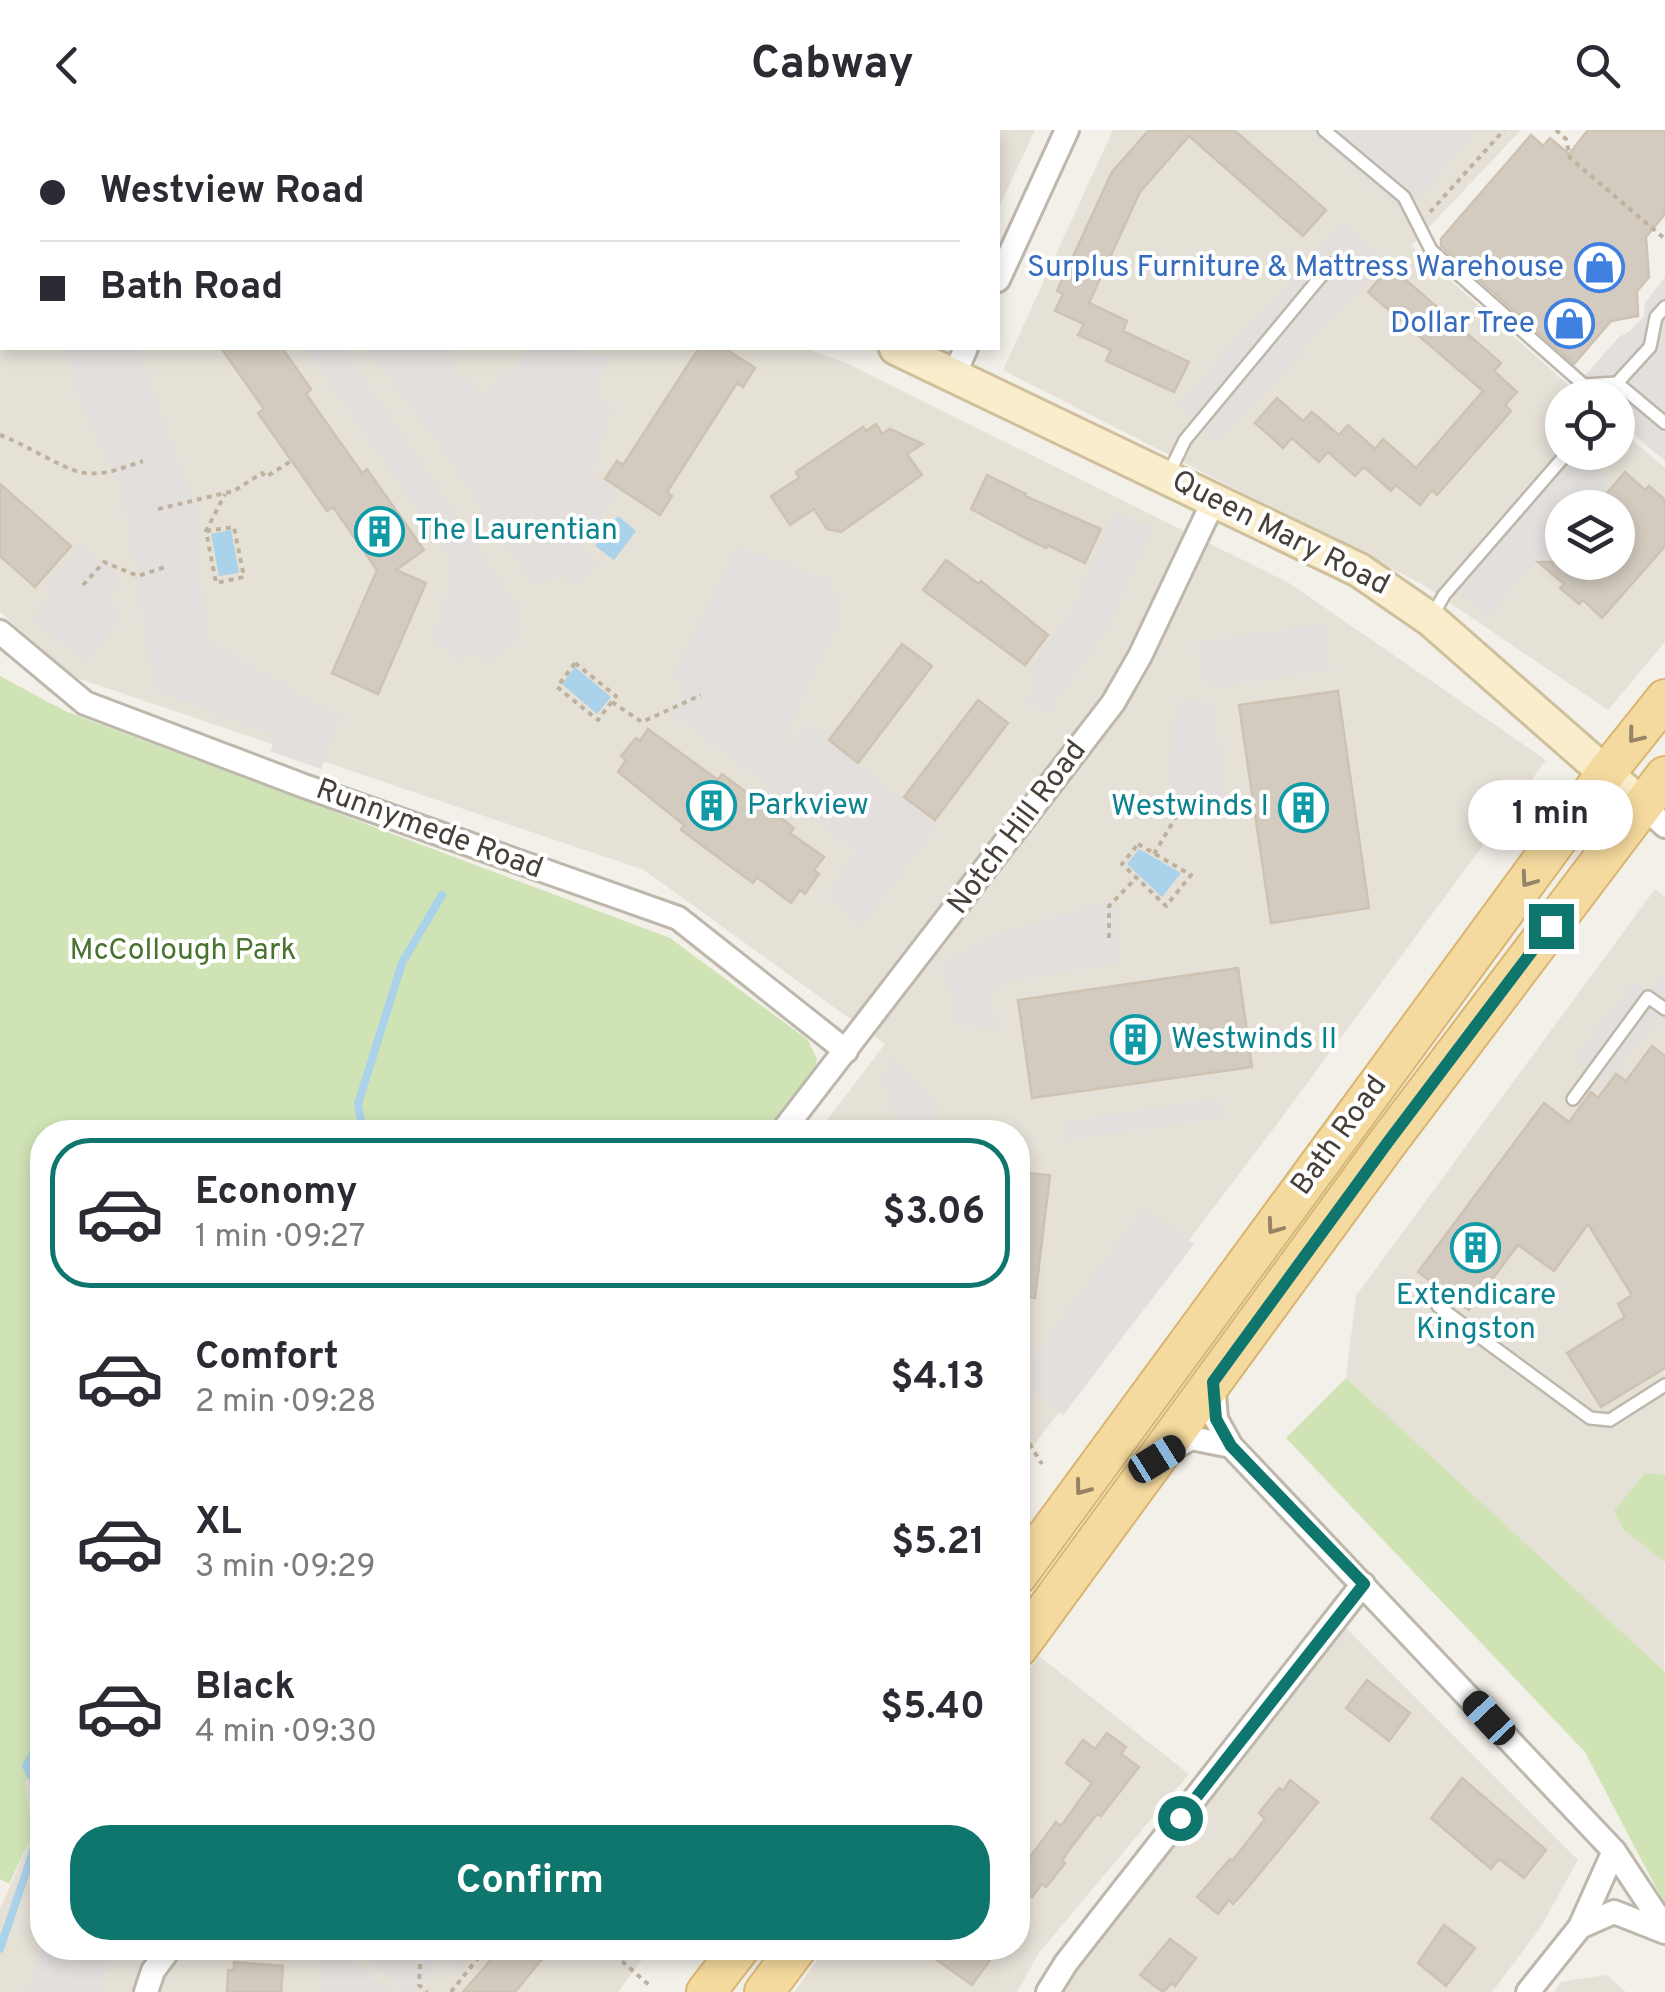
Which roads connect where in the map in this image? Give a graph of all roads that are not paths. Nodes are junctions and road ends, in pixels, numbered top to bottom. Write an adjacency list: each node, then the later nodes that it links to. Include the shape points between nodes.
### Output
1 (1067, 130): 4 (street)
2 (1324, 130): 8 (lane, via 1404,196 1431,250)
3 (1331, 264): 13 (lane, via 1185,440)
4 (1000, 276)
5 (1665, 307): 9 (lane, via 1650,347)
6 (906, 350): 7 (street, Queen Mary Road)
7 (960, 361): 13 (street, Queen Mary Road)
8 (1578, 380)
9 (1621, 380)
10 (1635, 397): 11 (lane)
11 (1665, 422)
12 (1552, 470): 15 (lane, via 1444,594)
13 (1167, 477): 14 (street, Queen Mary Road)
14 (1214, 498): 15 (street, Queen Mary Road, via 1359,570); 21 (street, Notch Hill Road, via 1113,703)
15 (1430, 619): 18 (street, Queen Mary Road)
16 (0, 632): 21 (street, Runnymede Road, via 85,703 678,918)
17 (1665, 699): 18 (main road, Bath Road, one-way to 18)
18 (1606, 772): 19 (street, Queen Mary Road); 29 (main road, Bath Road, one-way to 29)
19 (1657, 802): 25 (main road, Bath Road, via 1388,1142)
20 (1665, 1009): 22 (lane, via 1648,997)
21 (846, 1051): 23 (street, Notch Hill Road)
22 (1573, 1099)
23 (791, 1120)
24 (1438, 1306): 26 (lane, via 1590,1418 1610,1420)
25 (1213, 1382): 27 (street, via 1216,1419); 28 (main road, Bath Road)
26 (1665, 1386)
27 (1231, 1446): 28 (street, via 1191,1438); 30 (street)
28 (1157, 1459): 31 (main road, Bath Road)
29 (1030, 1558)
30 (1364, 1584): 32 (street); 41 (street)
31 (1030, 1632)
32 (1614, 1851): 33 (street); 34 (street)
33 (1580, 1927): 34 (street, via 1614,1912); 42 (street)
34 (1665, 1930)
35 (161, 1960): 38 (street)
36 (731, 1960): 39 (main road)
37 (788, 1960): 40 (main road)
38 (146, 1992)
39 (706, 1992)
40 (764, 1992)
41 (1048, 1992)
42 (1528, 1992)

